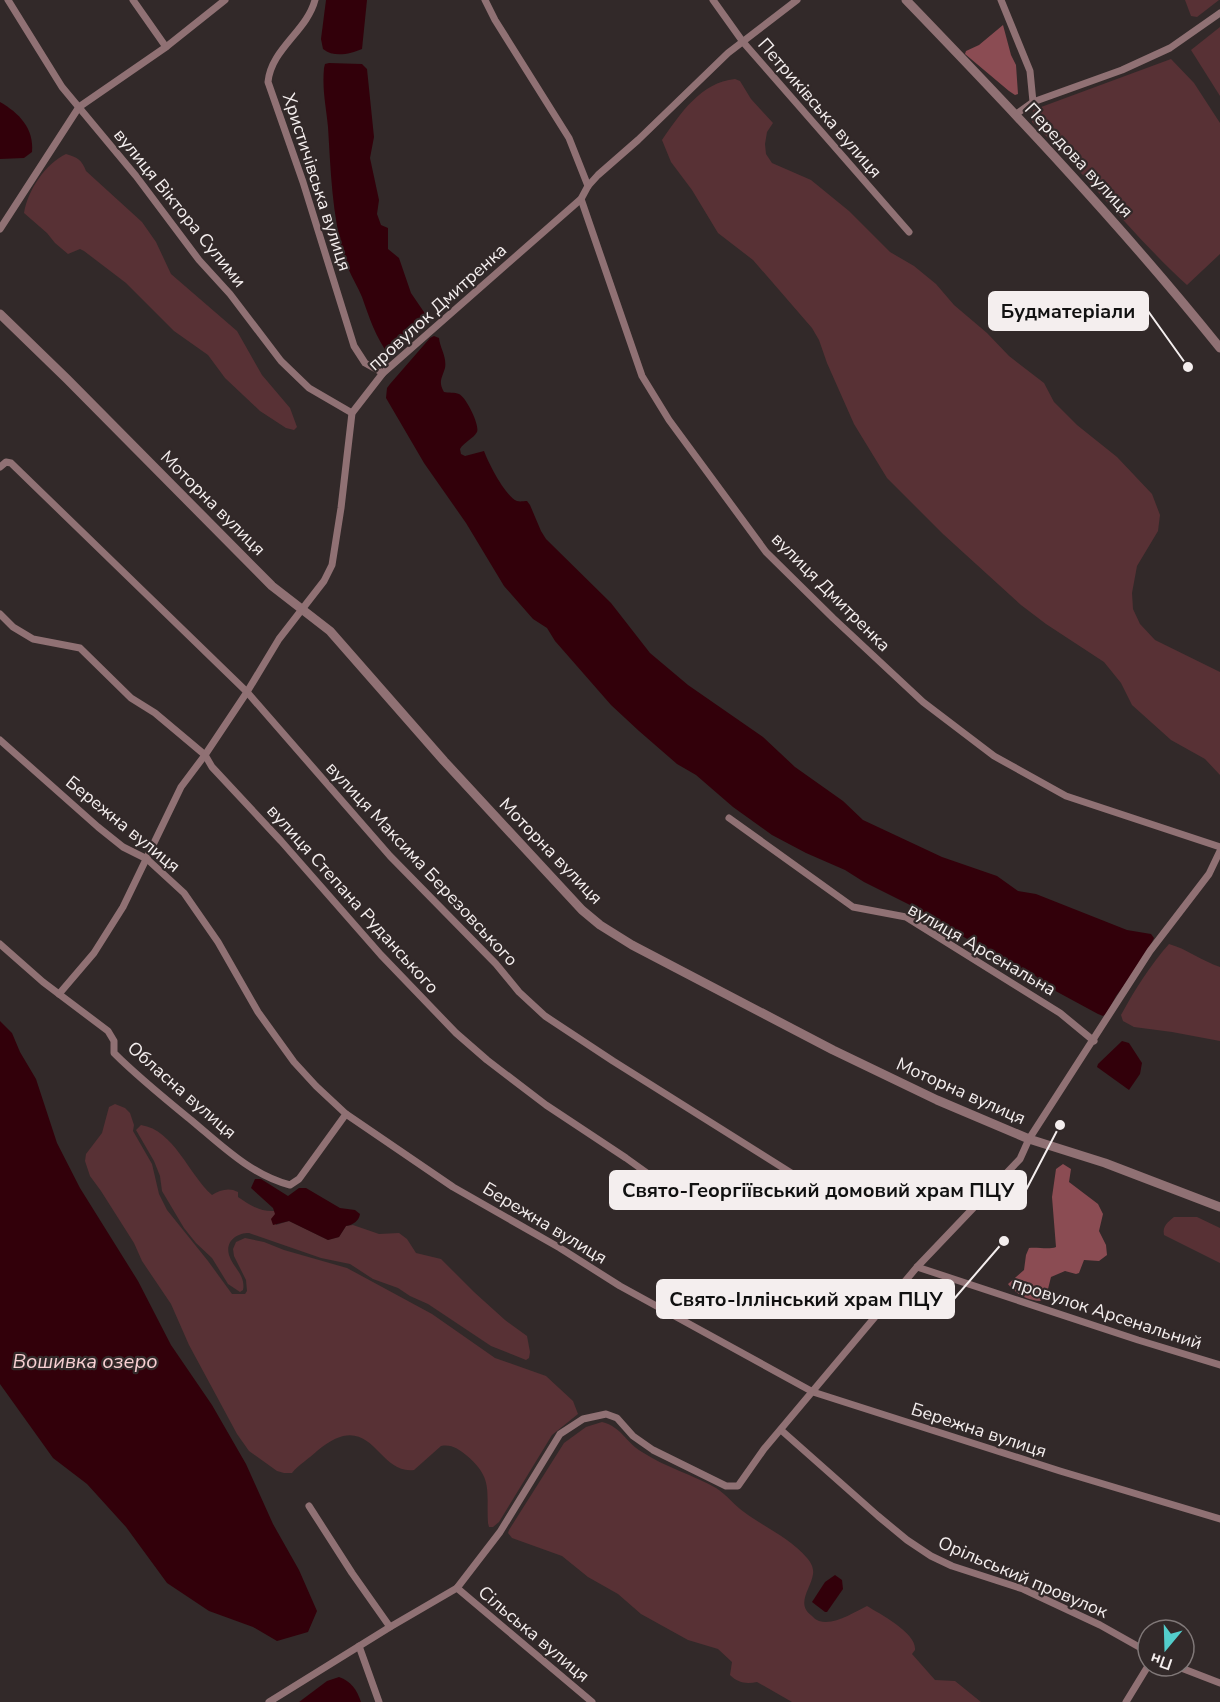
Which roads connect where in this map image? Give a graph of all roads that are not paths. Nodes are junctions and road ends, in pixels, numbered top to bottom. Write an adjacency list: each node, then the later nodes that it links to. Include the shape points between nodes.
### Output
1 (8, 0): 14 (street, вулиця Віктора Сулими, via 62,87)
2 (134, 0): 12 (street)
3 (225, 0): 12 (street)
4 (315, 0): 22 (street, Христичівська вулиця, via 269,69 267,81 354,346 365,363)
5 (485, 0): 16 (street, via 569,138)
6 (713, 0): 11 (street, Петриківська вулиця)
7 (797, 0): 11 (street, провулок Дмитренка)
8 (906, 0): 15 (street, Передова вулиця)
9 (1001, 0): 13 (street, via 1030,71)
10 (1220, 13): 13 (street, Передова вулиця, via 1170,48)
11 (743, 42): 16 (street, провулок Дмитренка); 19 (street, Петриківська вулиця)
12 (166, 47): 14 (street)
13 (1034, 102): 15 (street, Передова вулиця)
14 (79, 107): 18 (street); 23 (street, вулиця Віктора Сулими, via 281,361 309,388)
15 (1015, 115): 21 (street, Передова вулиця, via 1132,242)
16 (588, 186): 17 (street, провулок Дмитренка)
17 (581, 199): 22 (street, провулок Дмитренка); 31 (street, вулиця Дмитренка, via 642,376 669,420 766,552 923,702 994,756 1066,796)
18 (0, 229)
19 (909, 232)
20 (0, 314): 25 (street, Моторна вулиця, via 272,586)
21 (1220, 348)
22 (383, 373): 23 (street, провулок Дмитренка)
23 (352, 413): 25 (street, via 332,565)
24 (0, 467): 27 (street, вулиця Максима Березовського, via 6,462 11,464)
25 (303, 610): 27 (street, via 279,639); 37 (street, Моторна вулиця, via 350,652 516,841 600,925 833,1050)
26 (0, 614): 29 (street, вулиця Степана Руданського, via 33,639 80,648 131,698)
27 (247, 692): 29 (street); 38 (street, вулиця Максима Березовського, via 390,856 545,1016)
28 (0, 740): 32 (street, Бережна вулиця, via 98,827 123,847)
29 (205, 755): 32 (street, via 174,799); 39 (street, вулиця Степана Руданського, via 381,955 456,1033 546,1105)
30 (729, 818): 35 (street, вулиця Арсенальна, via 853,907 906,917 1060,1013)
31 (1220, 849): 35 (street, via 1209,874 1150,951)
32 (147, 859): 34 (street, via 94,953); 36 (street, Бережна вулиця, via 184,893 294,1062)
33 (0, 944): 34 (street, Обласна вулиця)
34 (59, 994): 36 (street, Обласна вулиця, via 108,1031 114,1041 114,1053 221,1147 280,1182 290,1185 299,1179)
35 (1094, 1041): 37 (street)
36 (346, 1114): 43 (street, Бережна вулиця, via 453,1186 620,1286)
37 (1029, 1139): 40 (street, Моторна вулиця); 41 (street, via 1020,1159)
38 (815, 1188)
39 (693, 1206)
40 (1220, 1207)
41 (917, 1267): 42 (street, провулок Арсенальний); 43 (street)
42 (1220, 1365)
43 (813, 1392): 44 (street); 46 (street, Бережна вулиця)
44 (781, 1430): 47 (street, via 733,1487 653,1450 617,1418 606,1414 583,1419 560,1434 500,1532); 49 (street, Орільський провулок, via 878,1516 931,1556 1023,1589)
45 (309, 1506): 48 (street)
46 (1220, 1519)
47 (457, 1588): 48 (street); 56 (street, Сільська вулиця)
48 (390, 1627): 50 (street)
49 (1136, 1645)
50 (359, 1646): 54 (street); 55 (street)
51 (1196, 1674): 53 (street)
52 (1141, 1678): 57 (street)
53 (1220, 1683)
54 (269, 1702)
55 (379, 1702)
56 (592, 1702)
57 (1126, 1702)

